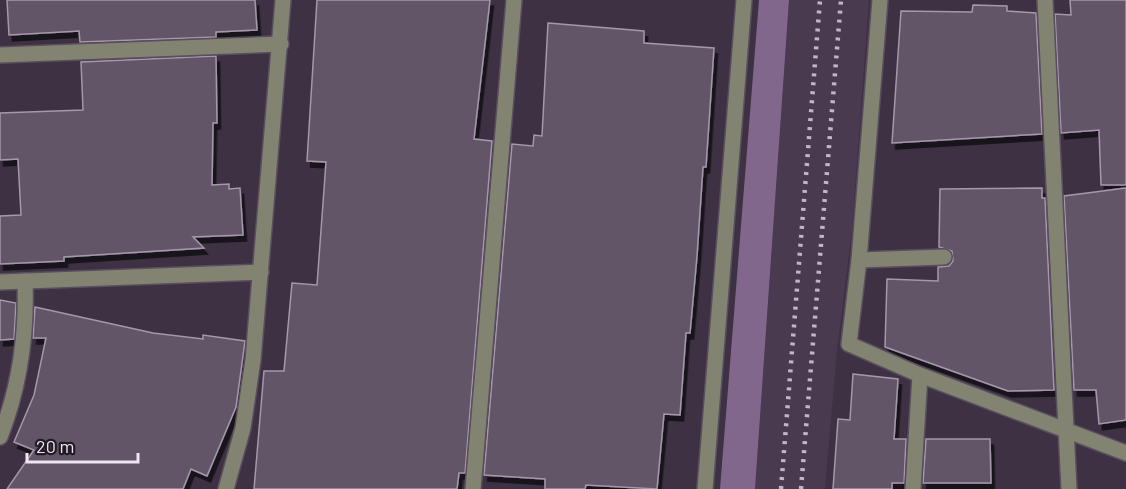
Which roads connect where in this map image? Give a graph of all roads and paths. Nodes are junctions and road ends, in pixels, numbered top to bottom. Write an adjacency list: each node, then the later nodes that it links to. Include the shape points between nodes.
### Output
1 (283, 0): 6 (street)
2 (514, 0): 18 (street)
3 (744, 0): 19 (street)
4 (880, 0): 9 (street)
5 (1045, 0): 14 (street)
6 (281, 44): 7 (street); 10 (street)
7 (0, 55)
8 (944, 257): 9 (street)
9 (859, 260): 13 (street, via 849,344)
10 (261, 272): 11 (street); 17 (street, via 249,396)
11 (25, 281): 12 (street); 15 (street, via 21,363)
12 (0, 282)
13 (920, 375): 14 (street); 20 (street)
14 (1067, 432): 16 (street); 21 (street)
15 (0, 437)
16 (1126, 453)
17 (226, 489)
18 (472, 489)
19 (705, 489)
20 (913, 489)
21 (1069, 489)

